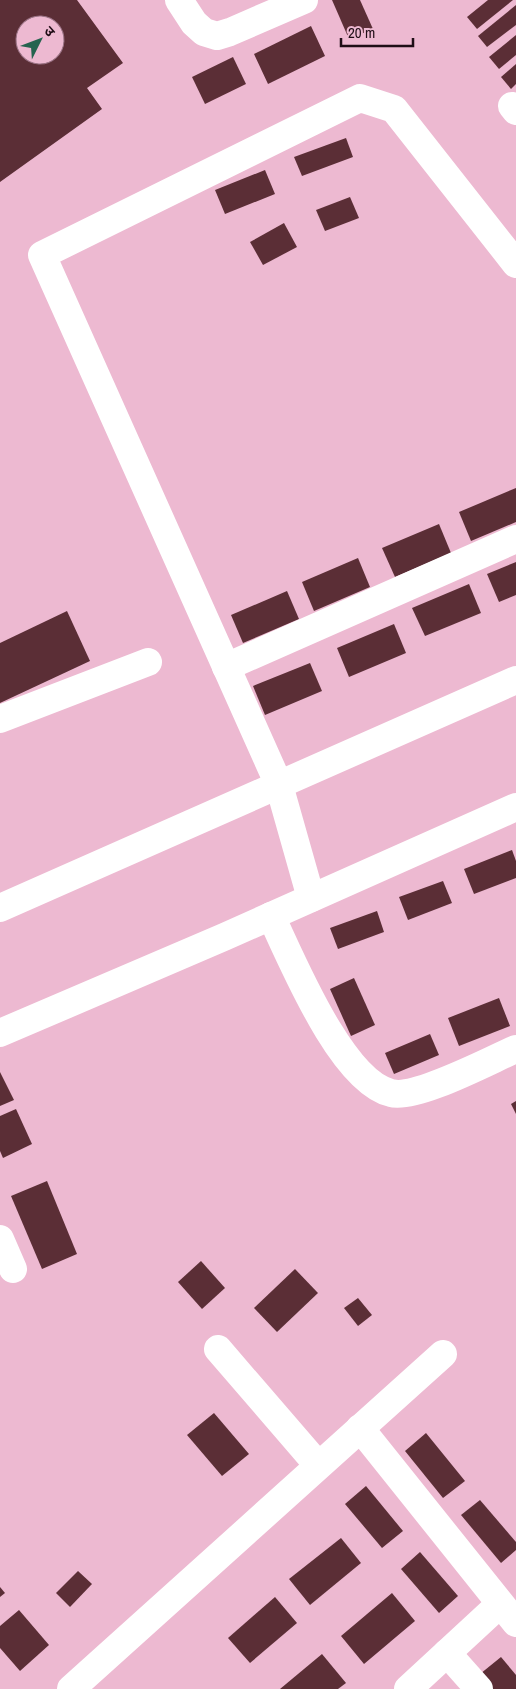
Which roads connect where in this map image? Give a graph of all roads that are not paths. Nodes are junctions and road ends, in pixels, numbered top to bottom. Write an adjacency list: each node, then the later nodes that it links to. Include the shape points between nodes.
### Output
1 (179, 0): 2 (street, via 194,23 204,32 217,36)
2 (304, 0)
3 (516, 264): 6 (street, via 394,109 360,98 42,255)
4 (516, 539): 6 (street)
5 (148, 662): 8 (street)
6 (226, 667): 9 (street)
7 (516, 680): 9 (street)
8 (0, 719)
9 (279, 785): 11 (street); 12 (street)
10 (516, 807): 11 (street)
11 (311, 898): 13 (street)
12 (0, 908)
13 (271, 916): 14 (street); 15 (street, via 310,999 339,1046 368,1080 391,1094 419,1091)
14 (0, 1033)
15 (516, 1049)
16 (0, 1239): 17 (street)
17 (13, 1269)
18 (218, 1349): 21 (street)
19 (443, 1354): 20 (street)
20 (360, 1428): 21 (street); 22 (street)
21 (318, 1465): 24 (street)
22 (508, 1614): 23 (street)
23 (447, 1653): 25 (street); 26 (street)
24 (71, 1689)
25 (408, 1689)
26 (479, 1689)

